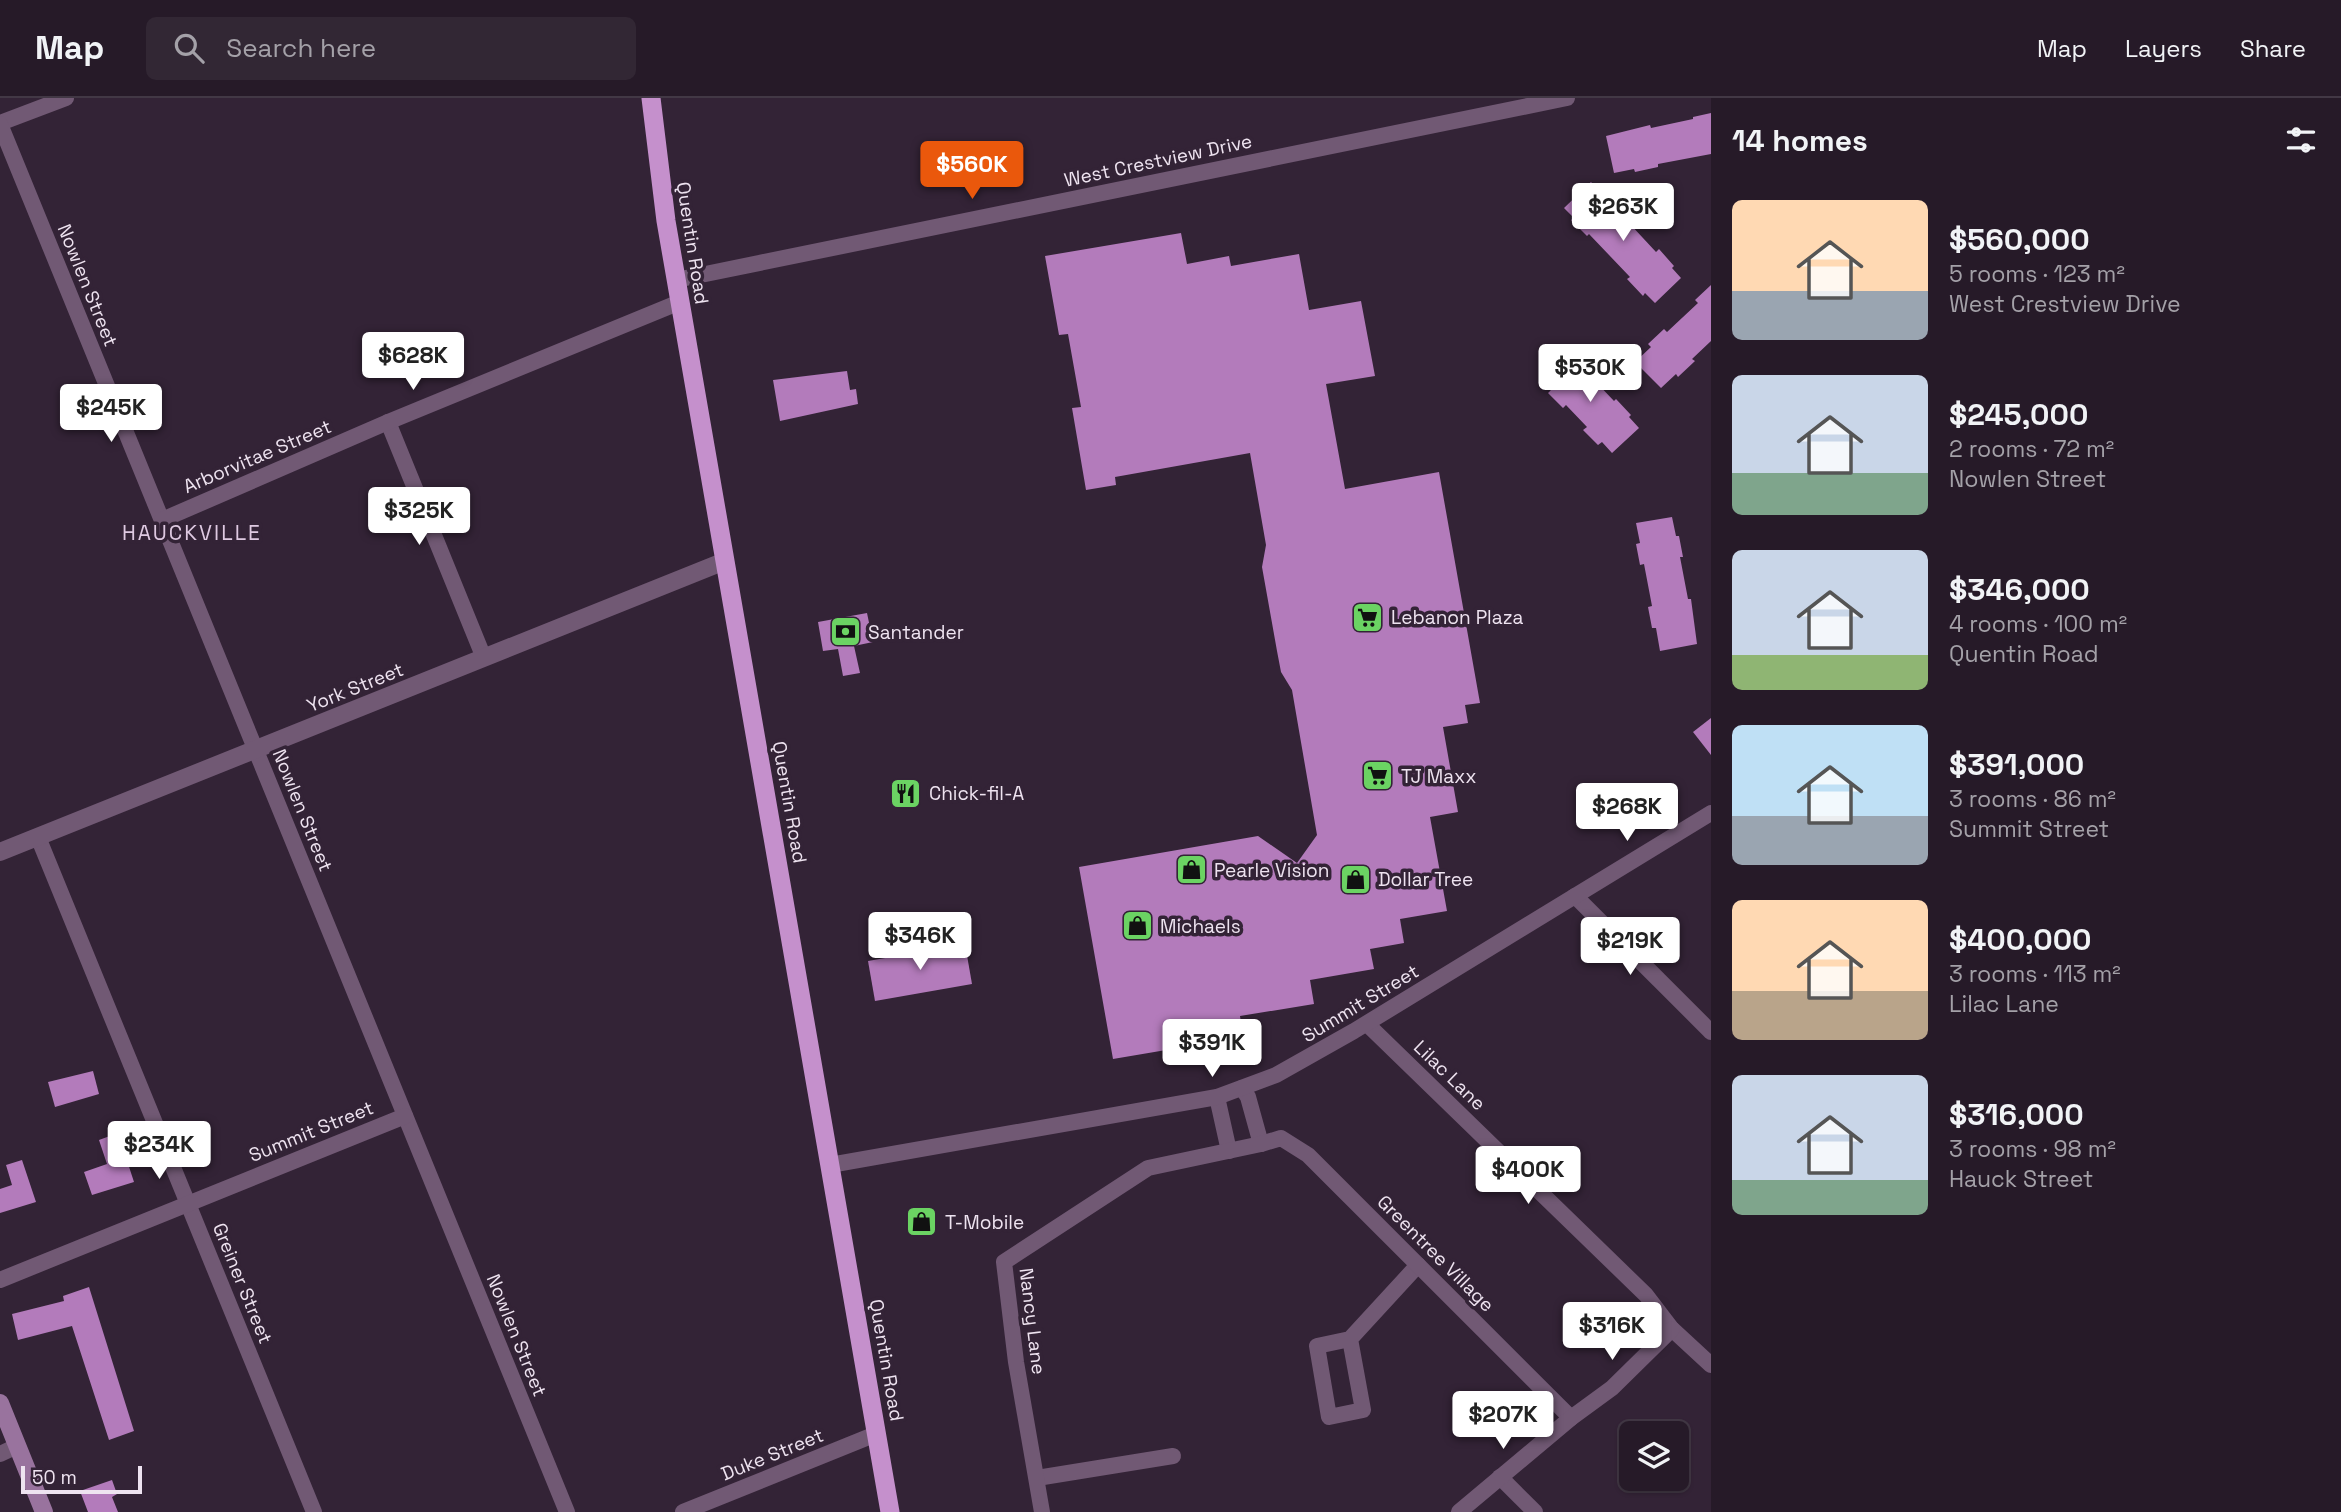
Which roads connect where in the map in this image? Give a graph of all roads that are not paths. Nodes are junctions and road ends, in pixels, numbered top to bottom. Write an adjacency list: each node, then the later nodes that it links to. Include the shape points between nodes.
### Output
1 (66, 98): 5 (street)
2 (651, 98): 6 (highway, Quentin Road)
3 (1567, 98): 4 (street, West Crestview Drive)
4 (1533, 101): 6 (street, West Crestview Drive)
5 (0, 123): 9 (street, Nowlen Street)
6 (676, 280): 7 (highway, Quentin Road)
7 (680, 302): 8 (street, Arborvitae Street); 10 (highway, Quentin Road)
8 (388, 422): 9 (street, Arborvitae Street); 11 (street)
9 (162, 520): 12 (street, Nowlen Street)
10 (725, 561): 11 (street, York Street); 24 (highway, Quentin Road)
11 (484, 658): 12 (street, York Street)
12 (256, 750): 14 (street, York Street); 21 (street, Nowlen Street)
13 (1711, 813): 16 (street, Summit Street)
14 (38, 837): 15 (street, York Street); 25 (street, Greiner Street)
15 (0, 852)
16 (1575, 896): 17 (street, Summit Street); 18 (street)
17 (1367, 1024): 19 (street, Summit Street, via 1298,1064); 28 (street, Lilac Lane, via 1646,1295)
18 (1711, 1032)
19 (1242, 1088): 20 (street, Summit Street); 22 (street)
20 (1217, 1097): 23 (street); 24 (street, Summit Street)
21 (405, 1116): 25 (street, Summit Street); 41 (street, Nowlen Street)
22 (1261, 1144): 23 (street, Greentree Village); 26 (street, Greentree Village, via 1281,1138 1308,1155)
23 (1229, 1151): 38 (street, Nancy Lane, via 1148,1168 1003,1262)
24 (830, 1165): 33 (highway, Quentin Road)
25 (188, 1204): 27 (street, Summit Street); 40 (street, Greiner Street)
26 (1418, 1265): 29 (street); 32 (street, Greentree Village)
27 (0, 1280)
28 (1672, 1329): 30 (street, Lilac Lane); 32 (street, via 1612,1388)
29 (1350, 1339): 29 (street, via 1317,1346 1329,1417 1363,1410)
30 (1711, 1365)
31 (0, 1403): 34 (main road)
32 (1572, 1418): 37 (street)
33 (876, 1434): 42 (street, Duke Street); 43 (highway, Quentin Road)
34 (17, 1446): 35 (street); 39 (main road)
35 (0, 1454)
36 (1173, 1456): 38 (street)
37 (1500, 1477): 45 (street); 46 (street)
38 (1037, 1478): 44 (street, Nancy Lane)
39 (44, 1512)
40 (314, 1512)
41 (567, 1512)
42 (683, 1512)
43 (890, 1512)
44 (1042, 1512)
45 (1460, 1512)
46 (1535, 1512)

